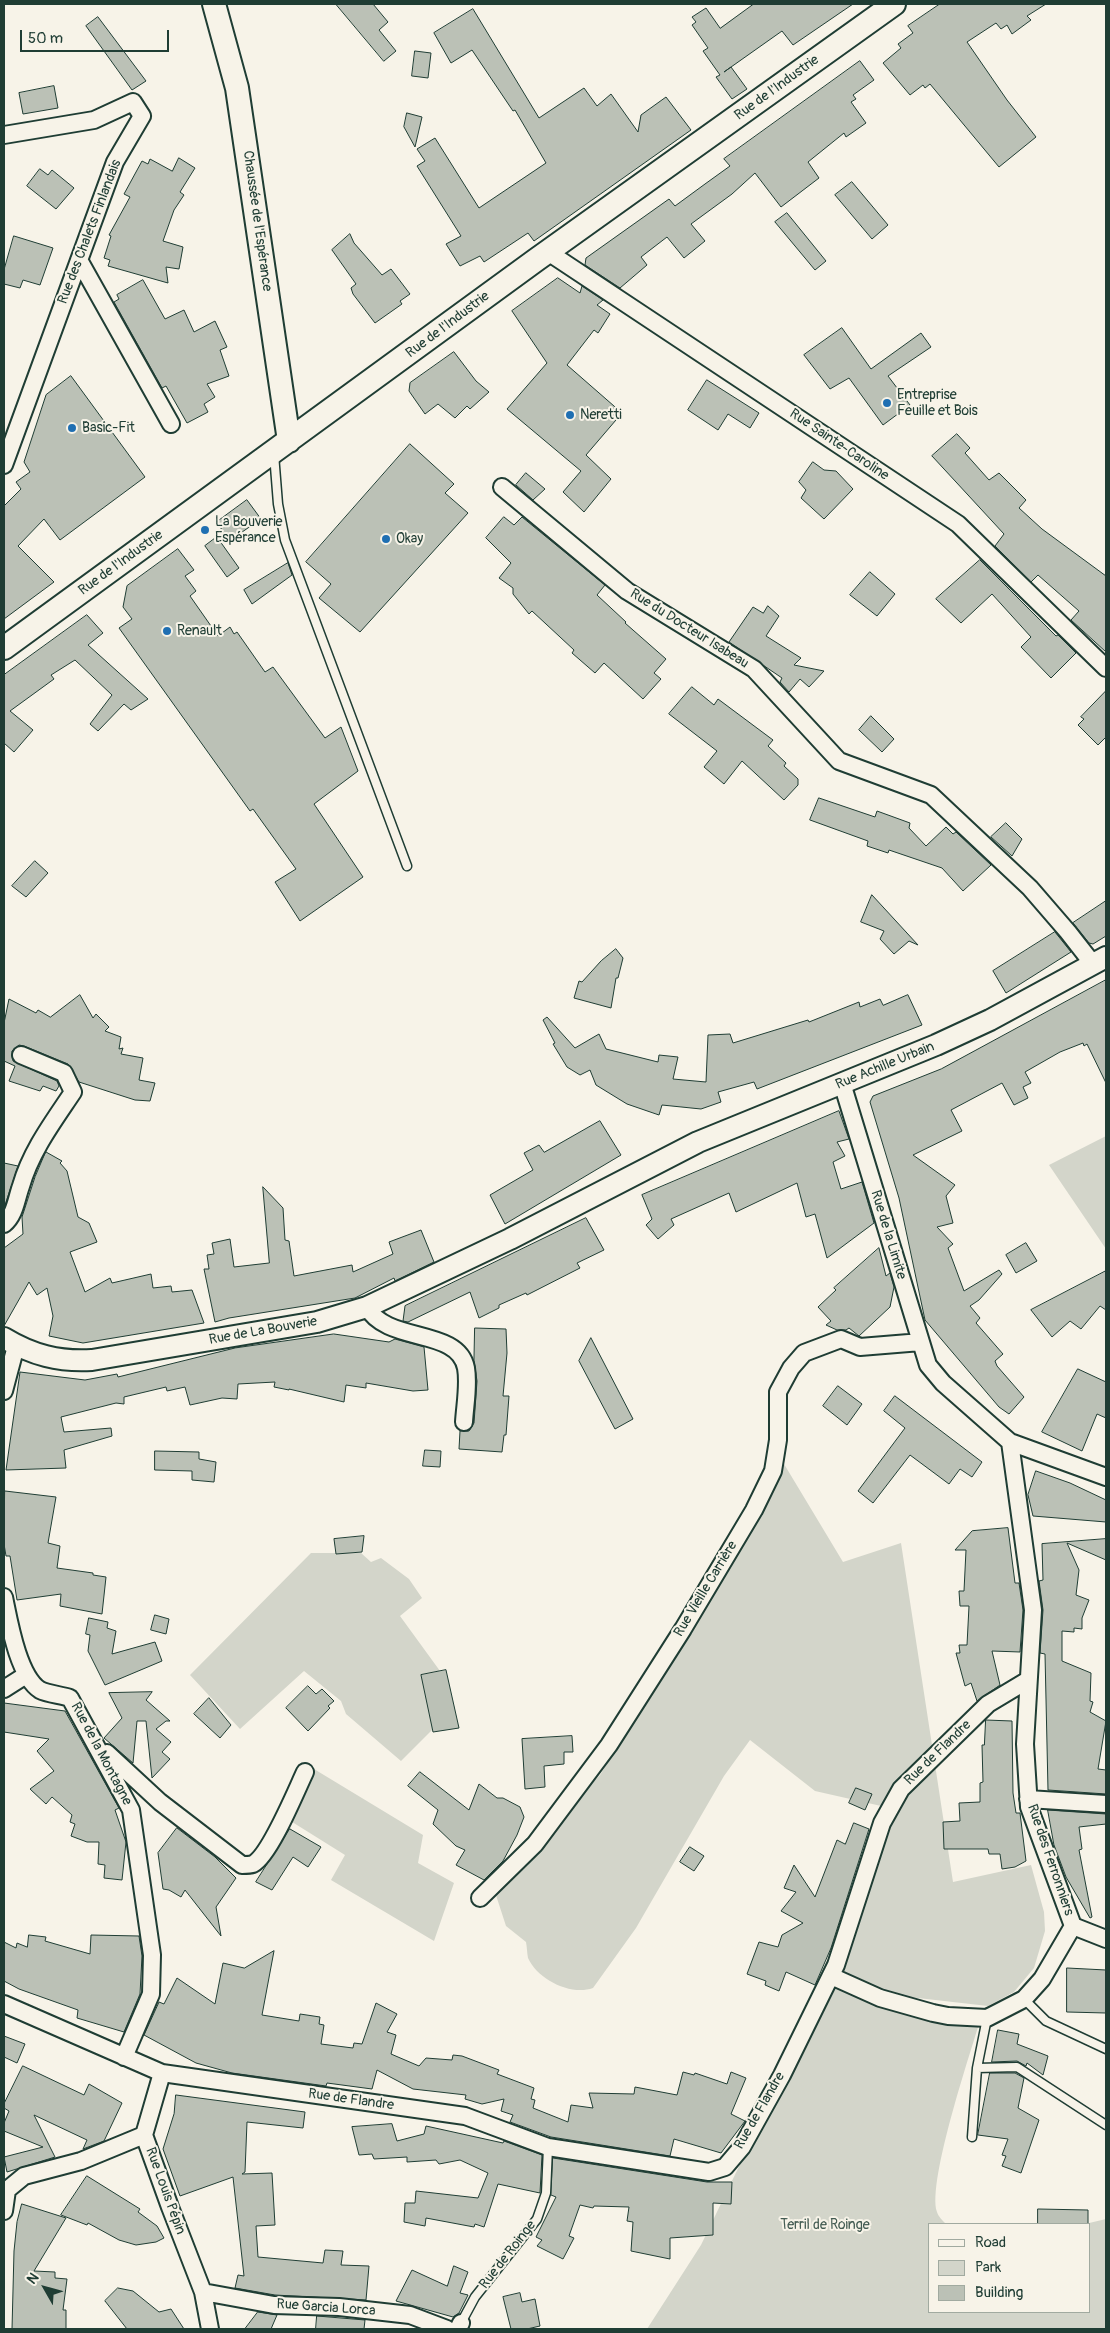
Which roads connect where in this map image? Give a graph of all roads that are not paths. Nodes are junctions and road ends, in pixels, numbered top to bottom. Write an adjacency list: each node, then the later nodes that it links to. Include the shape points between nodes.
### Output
1 (214, 4): 7 (main road, Chaussée de l'Espérance, via 237,88)
2 (894, 4): 4 (main road, Rue de l'Industrie)
3 (4, 136): 5 (street, Rue des Chalets Finlandais, via 94,120 133,102 142,116 115,162)
4 (548, 252): 7 (main road, Rue de l'Industrie); 11 (street, Rue Sainte-Caroline, via 958,524)
5 (79, 260): 6 (street); 8 (street, Rue des Chalets Finlandais)
6 (170, 424)
7 (282, 446): 10 (main road, Rue de l'Industrie); 12 (lane, via 278,504 285,540)
8 (4, 465)
9 (502, 487): 13 (street, Rue du Docteur Isabeau, via 627,590 754,669 839,761 931,795 1030,888)
10 (4, 648)
11 (1106, 668)
12 (407, 866)
13 (1100, 960): 15 (street, Rue Achille Urbain, via 982,1024)
14 (21, 1055): 16 (street, via 64,1072 74,1092 38,1144 24,1173 11,1218)
15 (842, 1083): 17 (street, Rue Achille Urbain, via 716,1134); 20 (street, Rue de la Limite)
16 (4, 1224)
17 (510, 1239): 18 (street, Rue de La Bouverie)
18 (367, 1307): 19 (street, Rue de La Bouverie, via 317,1322 92,1360 45,1357); 22 (street, via 375,1319 386,1326 444,1343 458,1353 466,1369)
19 (10, 1342): 21 (street)
20 (921, 1342): 23 (street, Rue de la Limite, via 928,1365 944,1383); 33 (street, Rue Vieille Carrière, via 860,1347 842,1339 804,1353 791,1368 778,1392 778,1440 773,1471 754,1510 684,1629 609,1745 535,1844)
21 (4, 1391)
22 (464, 1422)
23 (1010, 1442): 24 (street); 27 (street, Rue des Ferronniers, via 1033,1610)
24 (1106, 1477)
25 (4, 1597): 26 (street, Rue de la Montagne)
26 (26, 1675): 28 (street); 29 (street, Rue de la Montagne, via 40,1690 70,1698)
27 (1028, 1680): 31 (street, Rue des Ferronniers, via 1025,1744); 36 (street, Rue de Flandre, via 988,1704 901,1790 882,1823)
28 (4, 1689)
29 (93, 1739): 30 (street, via 160,1802 242,1865 253,1864 261,1856 282,1822); 41 (street, Rue de la Montagne, via 131,1810 152,1956 151,1994)
30 (304, 1772)
31 (1028, 1799): 32 (street); 34 (street, Rue des Ferronniers)
32 (1106, 1804)
33 (480, 1898)
34 (1073, 1926): 35 (street); 37 (street, Rue des Ferronniers, via 1042,1979)
35 (1106, 1939)
36 (831, 1976): 39 (street, via 880,1998 933,2013); 47 (street, Rue de Flandre, via 752,2132 725,2167 709,2172)
37 (1024, 1999): 39 (street, Rue des Ferronniers); 40 (lane, via 1046,2021)
38 (4, 2004): 41 (street)
39 (987, 2018): 42 (lane)
40 (1106, 2049)
41 (124, 2057): 43 (street)
42 (977, 2068): 44 (lane, via 1017,2067); 46 (lane)
43 (162, 2073): 45 (street, Rue Louis Pépin); 47 (street, Rue de Flandre, via 465,2116)
44 (1106, 2124)
45 (144, 2135): 48 (street, via 81,2161 24,2176 7,2190); 49 (street, Rue Louis Pépin)
46 (972, 2137)
47 (548, 2147): 50 (lane, Rue de Roinge, via 546,2193 537,2220)
48 (4, 2211)
49 (204, 2292): 50 (street, Rue Garcia Lorca, via 274,2305 339,2307 410,2315); 51 (street, Rue Louis Pépin)
50 (455, 2327)
51 (210, 2329)

